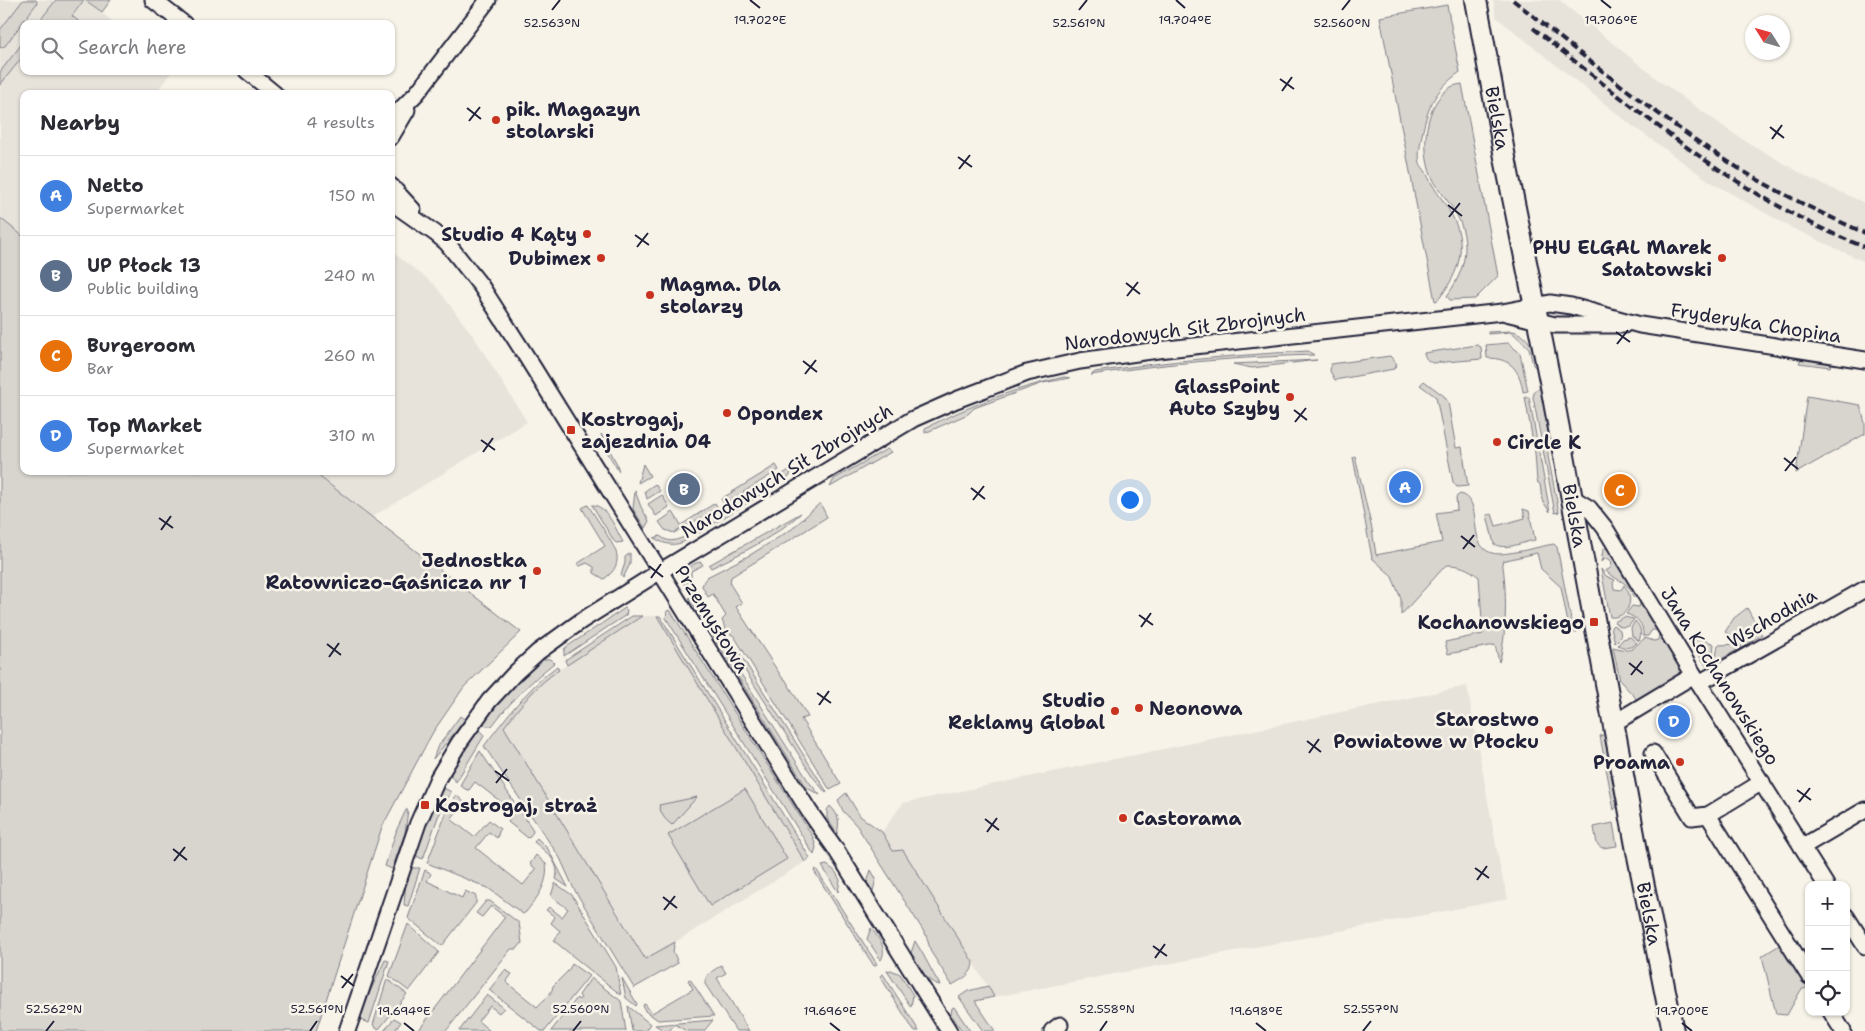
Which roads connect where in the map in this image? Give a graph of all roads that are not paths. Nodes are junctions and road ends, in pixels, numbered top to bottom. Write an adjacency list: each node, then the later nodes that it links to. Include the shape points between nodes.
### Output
1 (153, 0): 4 (street)
2 (488, 0): 7 (street)
3 (1476, 0): 13 (main road, Bielska)
4 (179, 20)
5 (252, 75): 6 (street)
6 (270, 90)
7 (417, 93): 8 (street); 9 (street)
8 (395, 115)
9 (395, 130)
10 (395, 190): 12 (street, Przemysłowa)
11 (395, 205): 12 (street, Przemysłowa)
12 (435, 233): 19 (street, Przemysłowa, via 447,243 481,286)
13 (1536, 313): 14 (street, Fryderyka Chopina, via 1574,326); 14 (street, Fryderyka Chopina, via 1550,303); 16 (main road, Bielska); 19 (street, Narodowych Sił Zbrojnych, via 1502,312 1132,354 1080,361 1027,374 913,419)
14 (1640, 325): 15 (street, Fryderyka Chopina)
15 (1865, 360)
16 (1571, 497): 17 (street, Jana Kochanowskiego, via 1589,508); 18 (main road, Bielska)
17 (1605, 528): 18 (street, via 1594,525); 21 (street, Jana Kochanowskiego)
18 (1577, 530): 22 (main road, Bielska)
19 (659, 572): 33 (street, Narodowych Sił Zbrojnych, via 538,652 494,696 459,743 438,778 418,823); 34 (street, Przemysłowa)
20 (1865, 589): 21 (street, Wschodnia)
21 (1697, 679): 22 (street, Wschodnia); 24 (street, Jana Kochanowskiego)
22 (1614, 723): 35 (main road, Bielska)
23 (1653, 752): 26 (street, via 1692,817)
24 (1762, 782): 26 (street); 27 (street, Jana Kochanowskiego)
25 (1865, 810): 27 (street)
26 (1708, 815): 31 (street)
27 (1802, 846): 28 (street, Jana Kochanowskiego)
28 (1824, 881)
29 (1850, 922): 30 (street)
30 (1865, 946)
31 (1806, 971)
32 (1834, 1016): 36 (street)
33 (347, 1031)
34 (949, 1031)
35 (1673, 1031)
36 (1843, 1031)

